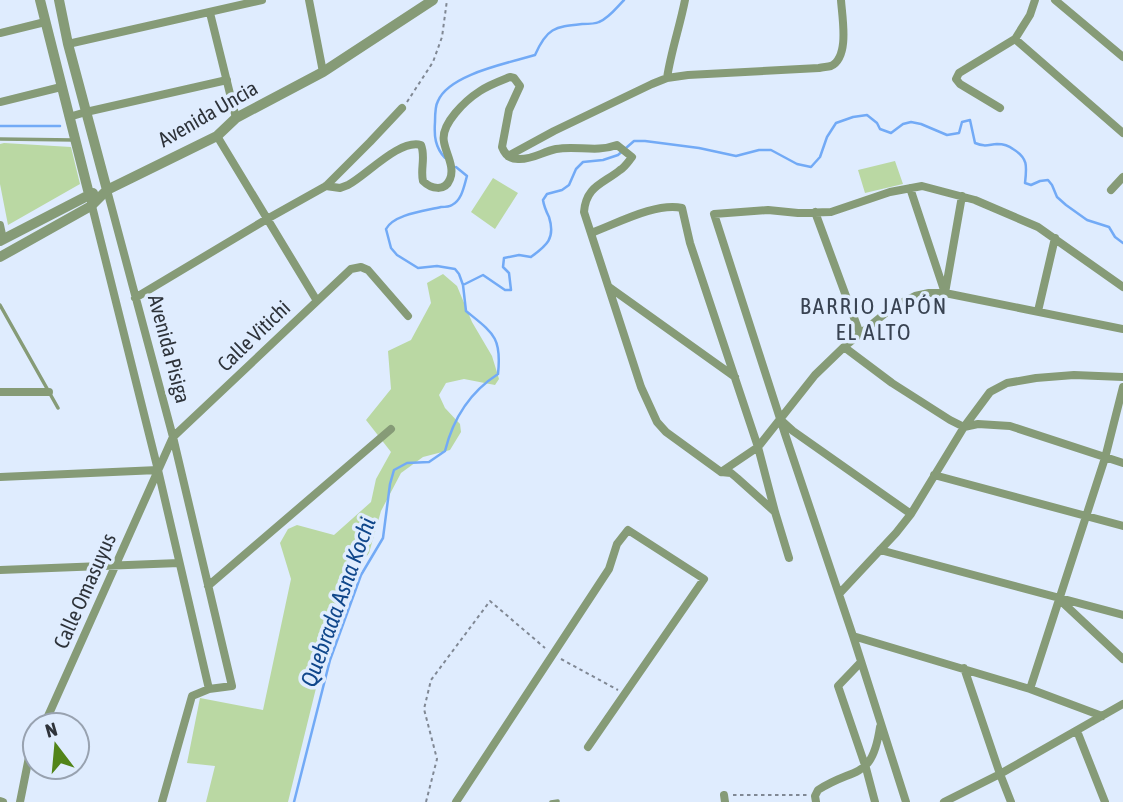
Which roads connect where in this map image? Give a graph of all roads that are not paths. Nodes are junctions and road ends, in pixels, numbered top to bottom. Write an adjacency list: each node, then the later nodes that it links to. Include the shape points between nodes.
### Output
1 (40, 0): 11 (street, Avenida Pisiga)
2 (59, 0): 14 (street, Avenida Pisiga)
3 (262, 0): 10 (street)
4 (309, 0): 16 (street)
5 (433, 0): 16 (street, Avenida Uncia)
6 (685, 0): 17 (street)
7 (841, 0): 17 (street, via 842,53 831,66)
8 (1035, 0): 13 (street)
9 (1055, 0): 15 (street)
10 (210, 13): 14 (street); 18 (street)
11 (45, 22): 12 (street); 19 (street, Avenida Pisiga)
12 (0, 33)
13 (1015, 39): 22 (street, via 956,79); 26 (street)
14 (68, 44): 23 (street, Avenida Pisiga)
15 (1123, 57)
16 (323, 72): 25 (street, Avenida Uncia)
17 (667, 78): 30 (street)
18 (227, 80): 23 (street); 25 (street)
19 (61, 87): 20 (street); 24 (street, Avenida Pisiga)
20 (0, 102)
21 (402, 108): 32 (street)
22 (1000, 108)
23 (86, 112): 24 (street); 34 (street, Avenida Pisiga)
24 (69, 117): 29 (street, Avenida Pisiga)
25 (236, 118): 27 (street, Avenida Uncia)
26 (1123, 132)
27 (217, 136): 34 (street, Avenida Uncia); 40 (street)
28 (0, 139): 29 (lane)
29 (75, 140): 36 (street, Avenida Pisiga)
30 (508, 156): 32 (street, via 502,147 509,110 520,86 514,78 479,91 448,121 443,135 452,172 446,185 433,188 423,181 424,151 416,144 396,151 348,185); 42 (street, via 530,159 557,149 598,150 617,145 629,154 632,157 623,168 588,194 584,212)
31 (1123, 177): 35 (street)
32 (326, 186): 40 (street)
33 (909, 188): 37 (street, via 922,186); 39 (street, via 843,209); 48 (street)
34 (107, 190): 36 (street); 38 (street, Avenida Uncia); 49 (street, Avenida Pisiga)
35 (1111, 190)
36 (89, 194): 38 (street, Avenida Pisiga); 44 (street)
37 (962, 197): 43 (street); 48 (street)
38 (91, 206): 45 (street, Avenida Uncia); 70 (street, Avenida Pisiga)
39 (815, 212): 55 (street); 63 (street, via 714,214)
40 (267, 219): 49 (street); 50 (street)
41 (0, 225): 44 (street)
42 (591, 233): 46 (street); 58 (street, via 655,208 682,208)
43 (1055, 238): 47 (street); 52 (street)
44 (1, 240)
45 (0, 257)
46 (610, 287): 58 (street); 71 (street, via 657,422)
47 (1123, 287)
48 (945, 293): 52 (street); 55 (street, via 904,301)
49 (135, 298): 66 (street, Avenida Pisiga)
50 (317, 301): 53 (street, Calle Vitichi, via 351,269 361,267); 66 (street, Calle Vitichi)
51 (0, 305): 61 (lane)
52 (1038, 311): 54 (street)
53 (408, 316)
54 (1123, 329)
55 (860, 334): 56 (street)
56 (844, 347): 63 (street); 64 (street)
57 (1123, 377): 64 (street, via 1055,376 1007,383 984,398)
58 (736, 378): 67 (street)
59 (1123, 387): 68 (street)
60 (0, 392): 61 (street)
61 (49, 392): 62 (lane)
62 (58, 408)
63 (781, 419): 67 (street); 75 (street); 84 (street)
64 (964, 427): 68 (street, via 1010,426); 72 (street)
65 (391, 429): 83 (street)
66 (173, 437): 70 (street, Calle Vitichi); 83 (street, Avenida Pisiga)
67 (758, 447): 71 (street); 74 (street)
68 (1105, 458): 69 (street); 76 (street)
69 (1123, 463)
70 (158, 470): 73 (street); 80 (street, Avenida Pisiga); 81 (street, Calle Omasuyus)
71 (722, 472): 74 (street, via 731,473)
72 (934, 475): 75 (street); 76 (street)
73 (0, 477)
74 (775, 512): 79 (street)
75 (911, 514): 78 (street)
76 (1086, 515): 77 (street); 85 (street)
77 (1123, 526)
78 (880, 550): 84 (street); 85 (street)
79 (789, 558)
80 (178, 563): 81 (street); 91 (street, Avenida Pisiga)
81 (116, 566): 82 (street); 94 (street, Calle Omasuyus)
82 (0, 570)
83 (208, 586): 91 (street, Avenida Pisiga, via 232,686)
84 (839, 594): 87 (street)
85 (1059, 599): 86 (street); 88 (street); 92 (street)
86 (1123, 615)
87 (853, 636): 89 (street); 90 (street)
88 (1123, 659)
89 (861, 662): 96 (street); 99 (street, via 838,686)
90 (964, 668): 92 (street); 100 (street)
91 (208, 689): 105 (street, Avenida Pisiga, via 192,696)
92 (1030, 689): 95 (street)
93 (1123, 704): 95 (street)
94 (50, 711)
95 (1102, 716): 97 (street)
96 (880, 724): 99 (street, via 874,756); 109 (street)
97 (1077, 731): 100 (street); 112 (street)
98 (588, 747): 106 (street, via 704,579 628,530 617,544 609,569)
99 (866, 768): 102 (street, via 824,786); 108 (street)
100 (1000, 774): 110 (street); 111 (street)
101 (24, 781): 104 (street)
102 (816, 799)
103 (558, 801): 107 (lane)
104 (20, 802)
105 (162, 802)
106 (456, 802)
107 (551, 802)
108 (875, 802)
109 (905, 802)
110 (944, 802)
111 (1011, 802)
112 (1105, 802)

